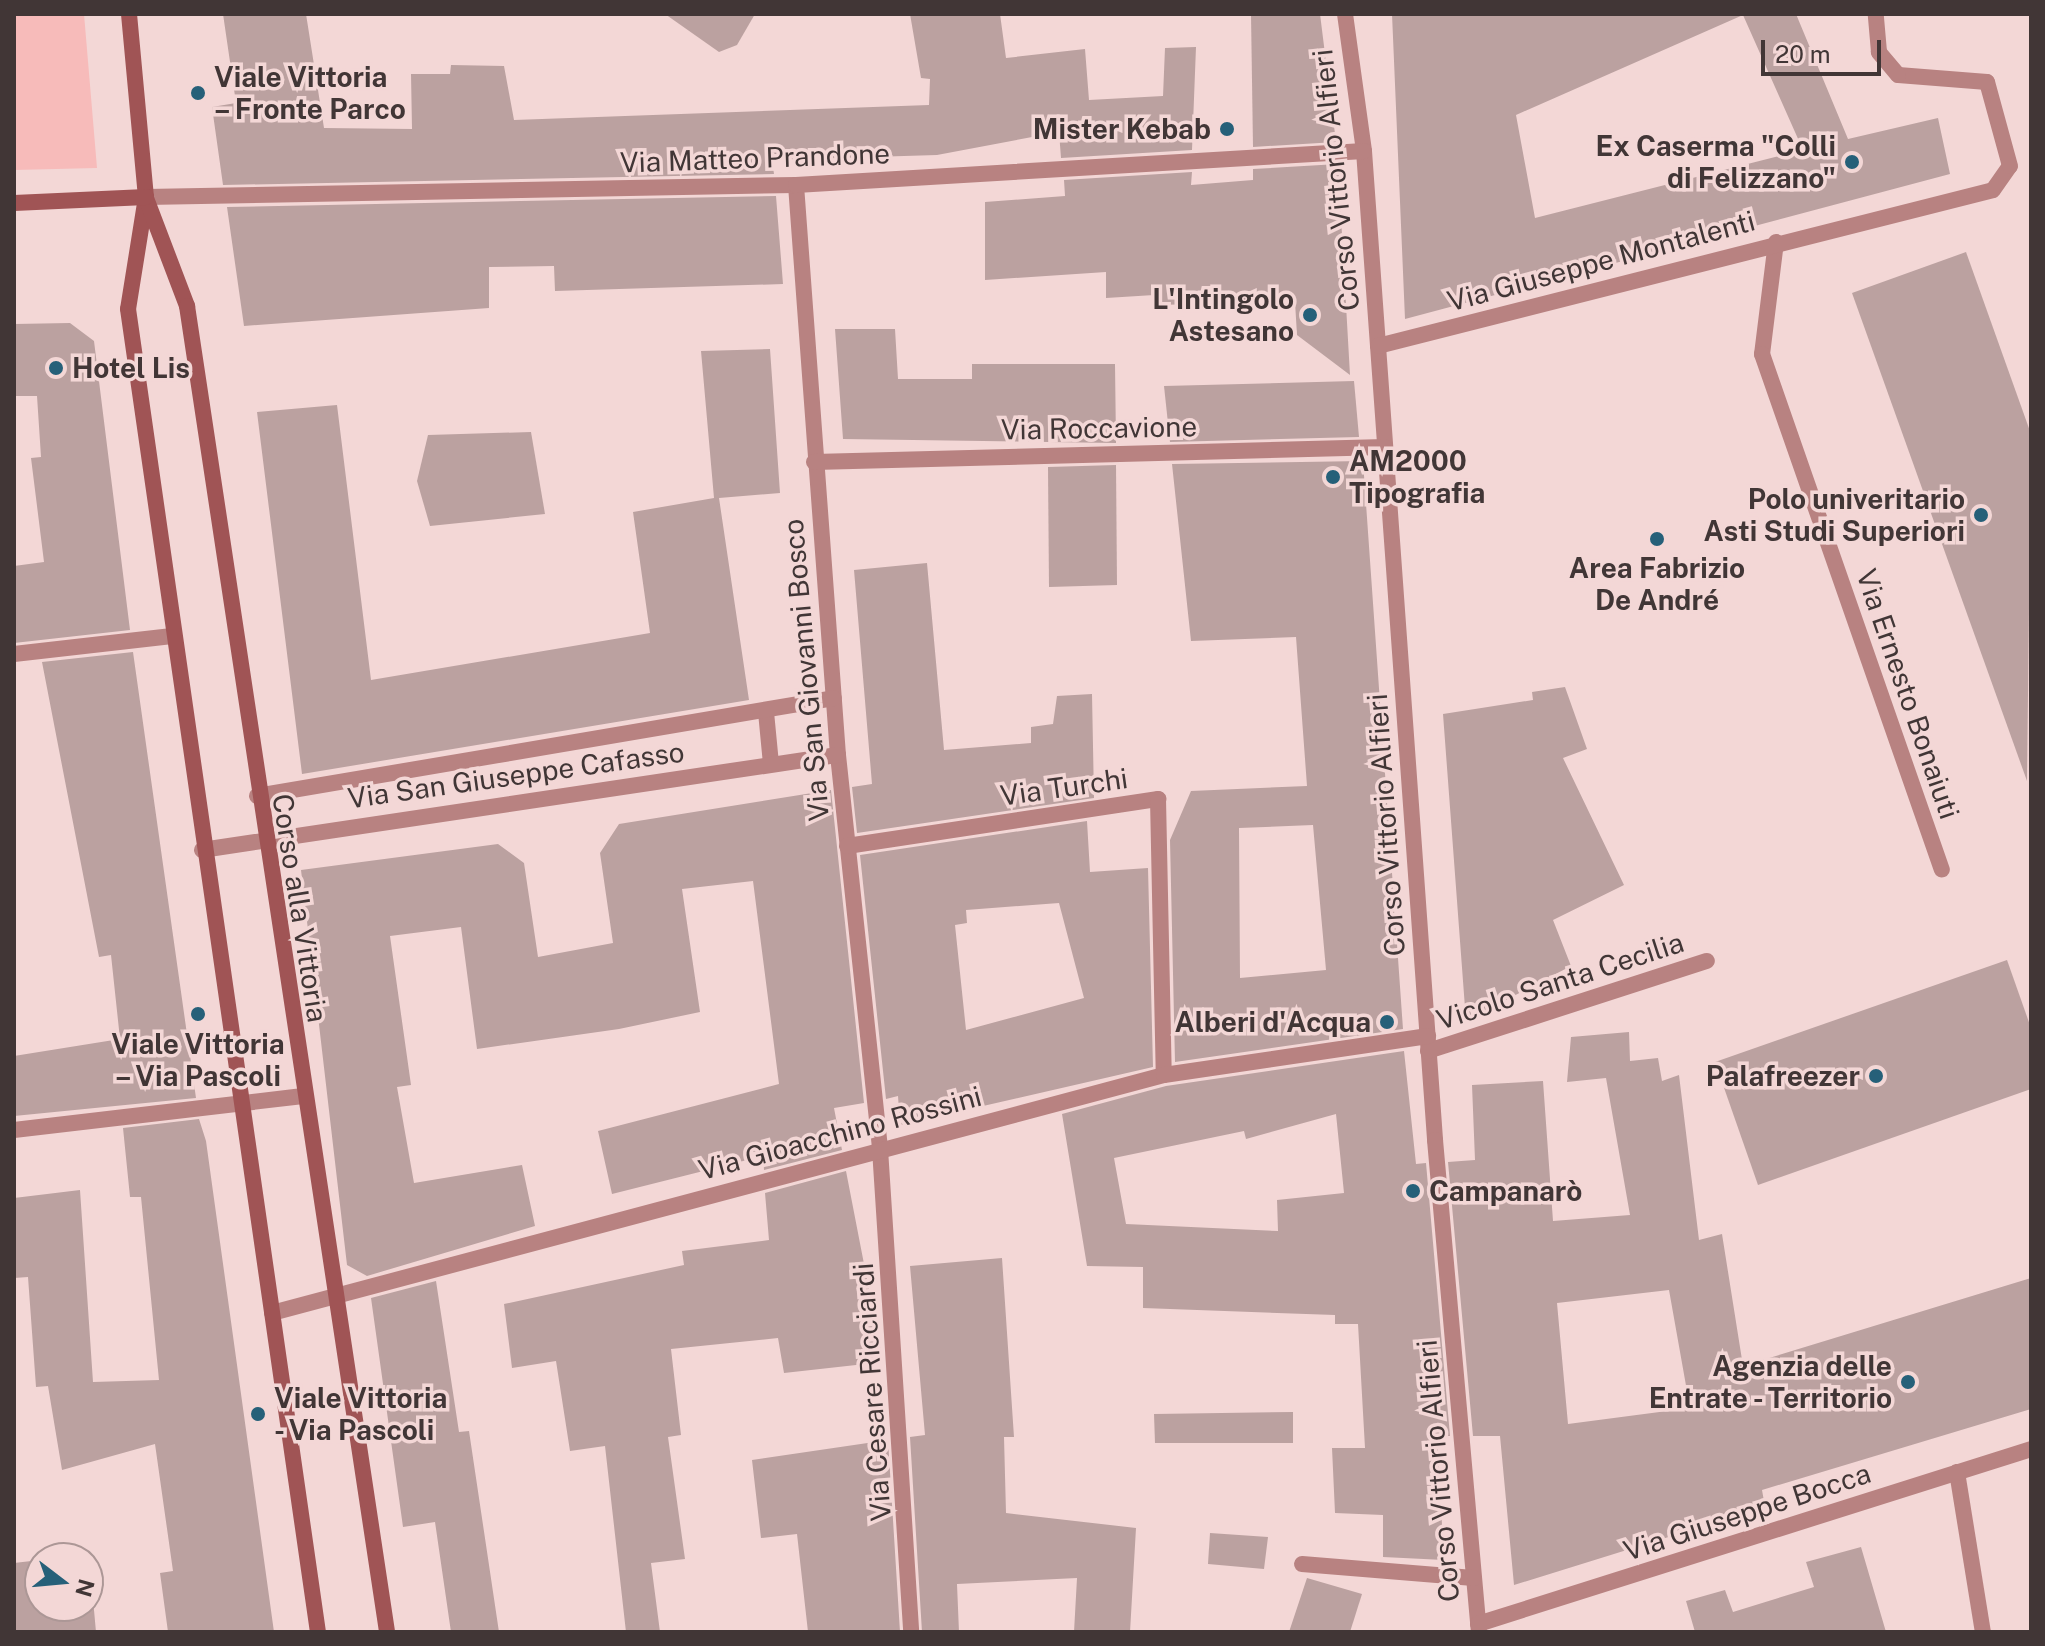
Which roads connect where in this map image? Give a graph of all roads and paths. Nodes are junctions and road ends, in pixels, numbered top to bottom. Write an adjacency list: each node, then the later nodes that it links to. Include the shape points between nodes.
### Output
1 (129, 14): 6 (street, Corso alla Vittoria)
2 (1345, 14): 4 (street, Corso Vittorio Alfieri)
3 (1876, 14): 8 (street, Via Giuseppe Montalenti, via 1879,52 1898,75 1987,82 2010,166 1993,190)
4 (1364, 151): 5 (street, Via Matteo Prandone); 9 (street, Corso Vittorio Alfieri)
5 (796, 185): 6 (street, Via Matteo Prandone); 11 (street, Via San Giovanni Bosco)
6 (146, 197): 7 (street); 12 (street, Corso alla Vittoria, via 128,309); 18 (street, Corso alla Vittoria, via 187,306)
7 (14, 203)
8 (1776, 242): 9 (street, Via Giuseppe Montalenti); 22 (street, Via Ernesto Bonaiuti, via 1762,354)
9 (1378, 346): 10 (street, Corso Vittorio Alfieri)
10 (1385, 447): 11 (street, Via Roccavione); 24 (street, Corso Vittorio Alfieri)
11 (814, 462): 14 (street, Via San Giovanni Bosco)
12 (172, 636): 13 (street); 21 (street, Corso alla Vittoria)
13 (14, 654)
14 (834, 698): 15 (street, Via San Giuseppe Cafasso); 16 (street, Via San Giovanni Bosco)
15 (766, 712): 17 (street); 18 (street, Via San Giuseppe Cafasso)
16 (838, 755): 17 (street, Via San Giuseppe Cafasso); 20 (street, Via San Giovanni Bosco)
17 (771, 764): 19 (street, Via San Giuseppe Cafasso)
18 (257, 796): 19 (street, Corso alla Vittoria)
19 (262, 839): 21 (street, Via San Giuseppe Cafasso); 26 (street, Corso alla Vittoria)
20 (847, 846): 25 (street, Via Turchi, via 1158,799); 29 (street, Via San Giovanni Bosco)
21 (202, 850): 27 (street, Corso alla Vittoria)
22 (1942, 870)
23 (1707, 961): 24 (street, Vicolo Santa Cecilia)
24 (1428, 1043): 25 (street, Via Gioacchino Rossini); 35 (street, Corso Vittorio Alfieri)
25 (1164, 1075): 29 (street, Via Gioacchino Rossini)
26 (303, 1096): 27 (street); 30 (street, Corso alla Vittoria)
27 (240, 1105): 28 (street); 31 (street, Corso alla Vittoria)
28 (14, 1130)
29 (880, 1149): 30 (street, Via Gioacchino Rossini); 39 (street, Via Cesare Ricciardi)
30 (337, 1293): 31 (street, Via Gioacchino Rossini); 38 (street, Corso alla Vittoria)
31 (272, 1313): 37 (street, Corso alla Vittoria)
32 (2031, 1449): 33 (street, Via Giuseppe Bocca)
33 (1957, 1472): 36 (street, Via Giuseppe Bocca); 40 (street)
34 (1302, 1564): 35 (street)
35 (1473, 1578): 36 (street, Corso Vittorio Alfieri)
36 (1478, 1628)
37 (318, 1632)
38 (387, 1632)
39 (911, 1632)
40 (1983, 1632)

